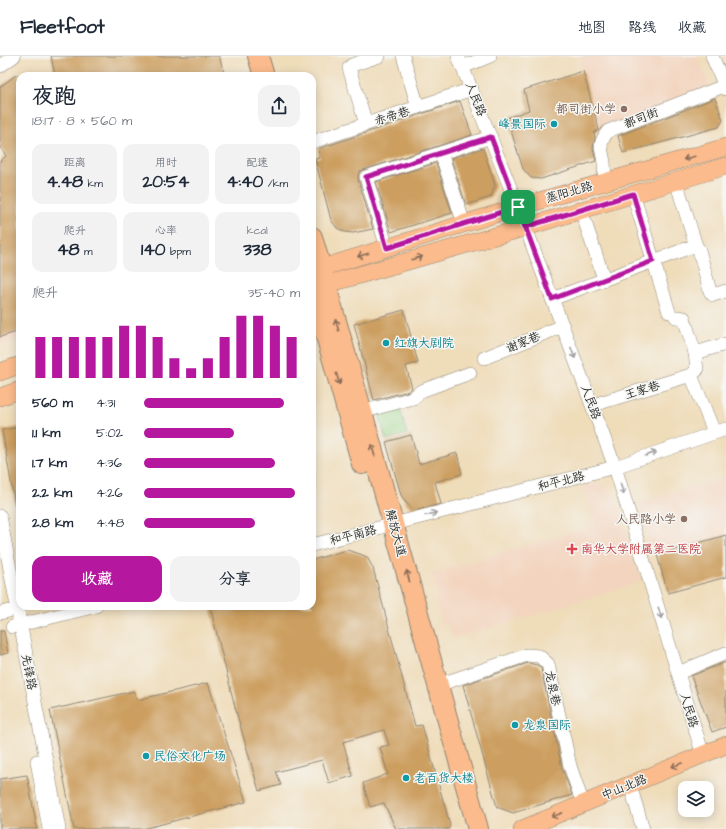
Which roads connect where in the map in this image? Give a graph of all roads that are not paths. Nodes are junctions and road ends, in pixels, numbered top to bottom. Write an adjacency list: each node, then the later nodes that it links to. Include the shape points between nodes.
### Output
1 (14, 56): 9 (street)
2 (246, 56): 10 (highway)
3 (258, 56): 11 (highway)
4 (379, 56): 15 (street, via 349,68)
5 (403, 56): 14 (street)
6 (490, 56): 8 (street)
7 (712, 56): 12 (street)
8 (460, 61): 13 (street, 人民路)
9 (0, 66)
10 (251, 72)
11 (263, 72)
12 (725, 87): 22 (street, 都司街, via 608,131 602,140 600,150 604,164)
13 (472, 89): 14 (street, 赤帝巷); 16 (street, 人民路)
14 (418, 107): 15 (street, 赤帝巷)
15 (366, 124): 17 (street, 赤帝巷)
16 (491, 137): 19 (street); 24 (street, 人民路)
17 (316, 141)
18 (726, 147): 22 (main road, 蒸阳北路, one-way to 22)
19 (441, 152): 26 (street); 29 (street, via 366,177)
20 (726, 166): 21 (main road, 蒸阳北路)
21 (676, 181): 23 (main road, 蒸阳北路); 28 (street)
22 (604, 182): 24 (main road, 蒸阳北路)
23 (633, 194): 25 (main road, 蒸阳北路); 30 (street)
24 (518, 207): 26 (main road, 蒸阳北路); 27 (street, 人民路)
25 (581, 210): 27 (main road, 蒸阳北路); 31 (street)
26 (464, 224): 29 (main road, 蒸阳北路)
27 (525, 227): 32 (main road, 蒸阳北路, one-way to 27); 34 (street, 人民路)
28 (696, 246): 30 (street); 33 (street, via 710,291 713,295)
29 (387, 248): 32 (main road, 蒸阳北路, one-way to 32)
30 (653, 261): 31 (street); 38 (street, via 672,314 684,318)
31 (604, 279): 34 (street)
32 (316, 281): 35 (highway, 解放大道); 49 (highway, 解放大道, one-way to 32)
33 (726, 291)
34 (552, 299): 36 (street, 人民路)
35 (318, 320): 53 (highway, 解放大道, one-way to 53)
36 (563, 326): 39 (street, 谢家巷); 48 (street, 人民路, one-way to 48)
37 (726, 344): 38 (street)
38 (695, 353): 43 (street, via 697,370)
39 (484, 358)
40 (16, 366): 41 (main road)
41 (0, 372)
42 (470, 373): 49 (street, via 421,391 413,398)
43 (691, 375): 48 (street, 王家巷); 50 (street)
44 (16, 379): 45 (main road)
45 (0, 384)
46 (16, 391): 47 (main road)
47 (0, 397)
48 (593, 404): 51 (street, 人民路)
49 (362, 412): 53 (highway, 解放大道, one-way to 49)
50 (720, 430): 51 (street, 和平北路, one-way to 50)
51 (615, 467): 53 (street, 和平北路, one-way to 51); 60 (street, 人民路, one-way to 60)
52 (0, 516): 58 (street, 先锋路)
53 (387, 526): 54 (street, 和平南路); 61 (highway, 解放大道, one-way to 53); 68 (highway, 解放大道)
54 (316, 544)
55 (0, 561): 57 (street, 先锋路)
56 (80, 610): 58 (street)
57 (5, 612): 58 (street, 先锋路)
58 (16, 626): 66 (street, 先锋路); 67 (street, 先锋路)
59 (726, 654): 60 (street)
60 (678, 673): 63 (street, 人民路)
61 (438, 685): 65 (street, 龙泉巷, via 527,655 539,656 548,664 570,766); 69 (highway, 解放大道)
62 (726, 745): 63 (main road, 中山北路)
63 (703, 755): 64 (main road, 中山北路, one-way to 64)
64 (630, 785): 65 (main road, 中山北路); 71 (street)
65 (583, 804): 70 (main road, 中山北路, one-way to 70)
66 (49, 829)
67 (59, 829)
68 (467, 829)
69 (478, 829)
70 (522, 829)
71 (643, 829)

